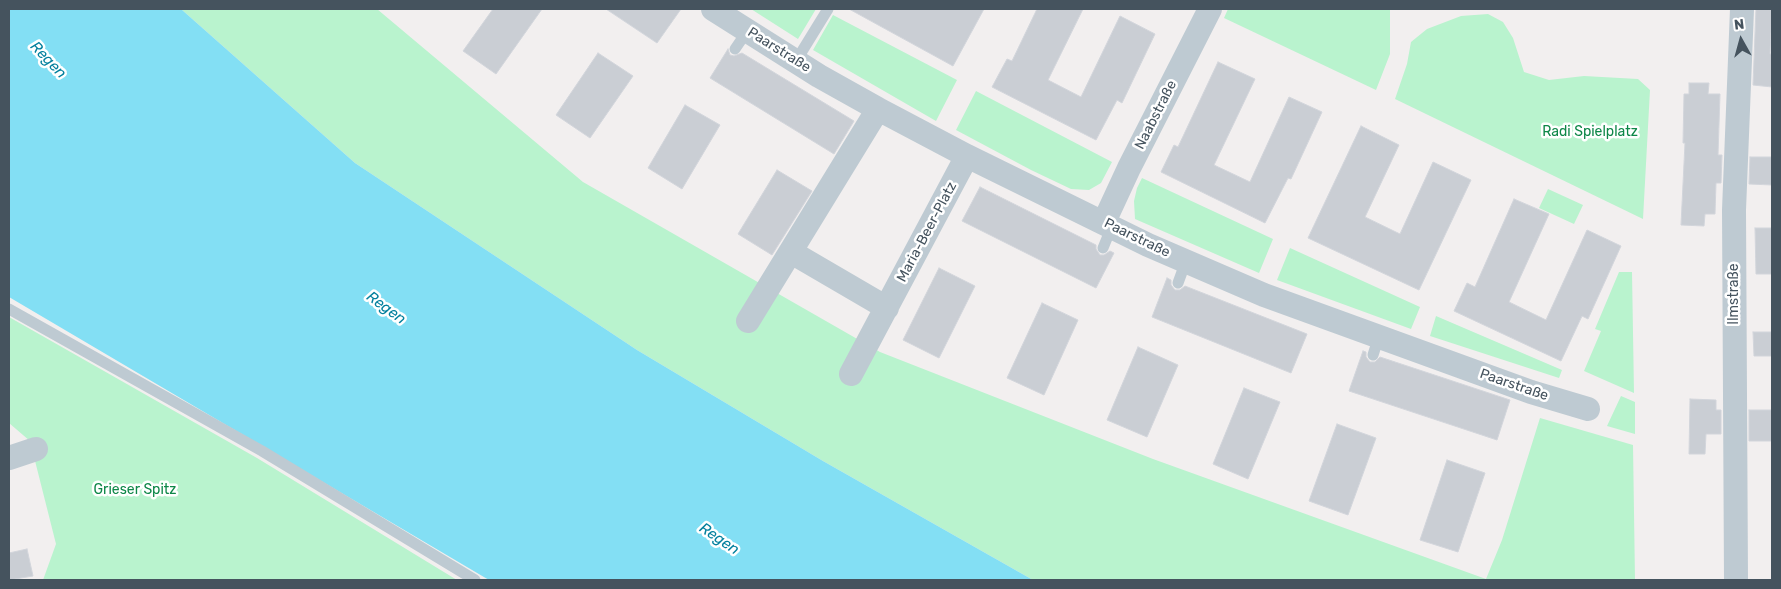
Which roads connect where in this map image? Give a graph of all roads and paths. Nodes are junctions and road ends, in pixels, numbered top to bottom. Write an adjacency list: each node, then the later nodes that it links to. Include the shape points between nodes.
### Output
1 (713, 9): 5 (street, Paarstraße, via 742,40)
2 (828, 9): 5 (lane)
3 (1210, 9): 8 (street, Naabstraße, via 1129,168)
4 (1742, 9): 19 (street, Ilmstraße, via 1734,210)
5 (796, 61): 6 (street, Paarstraße)
6 (878, 109): 7 (street, Paarstraße); 10 (street)
7 (967, 156): 8 (street, Paarstraße); 11 (street, Maria-Beer-Platz)
8 (1108, 224): 9 (lane); 15 (street, Paarstraße, via 1148,245 1182,272 1264,295 1376,345)
9 (1103, 248)
10 (791, 252): 11 (street); 13 (street)
11 (887, 308): 14 (street, Maria-Beer-Platz)
12 (9, 309): 18 (lane, via 262,451)
13 (748, 321)
14 (851, 374)
15 (1588, 409)
16 (36, 449): 17 (street)
17 (9, 458)
18 (475, 580)
19 (1736, 580)

